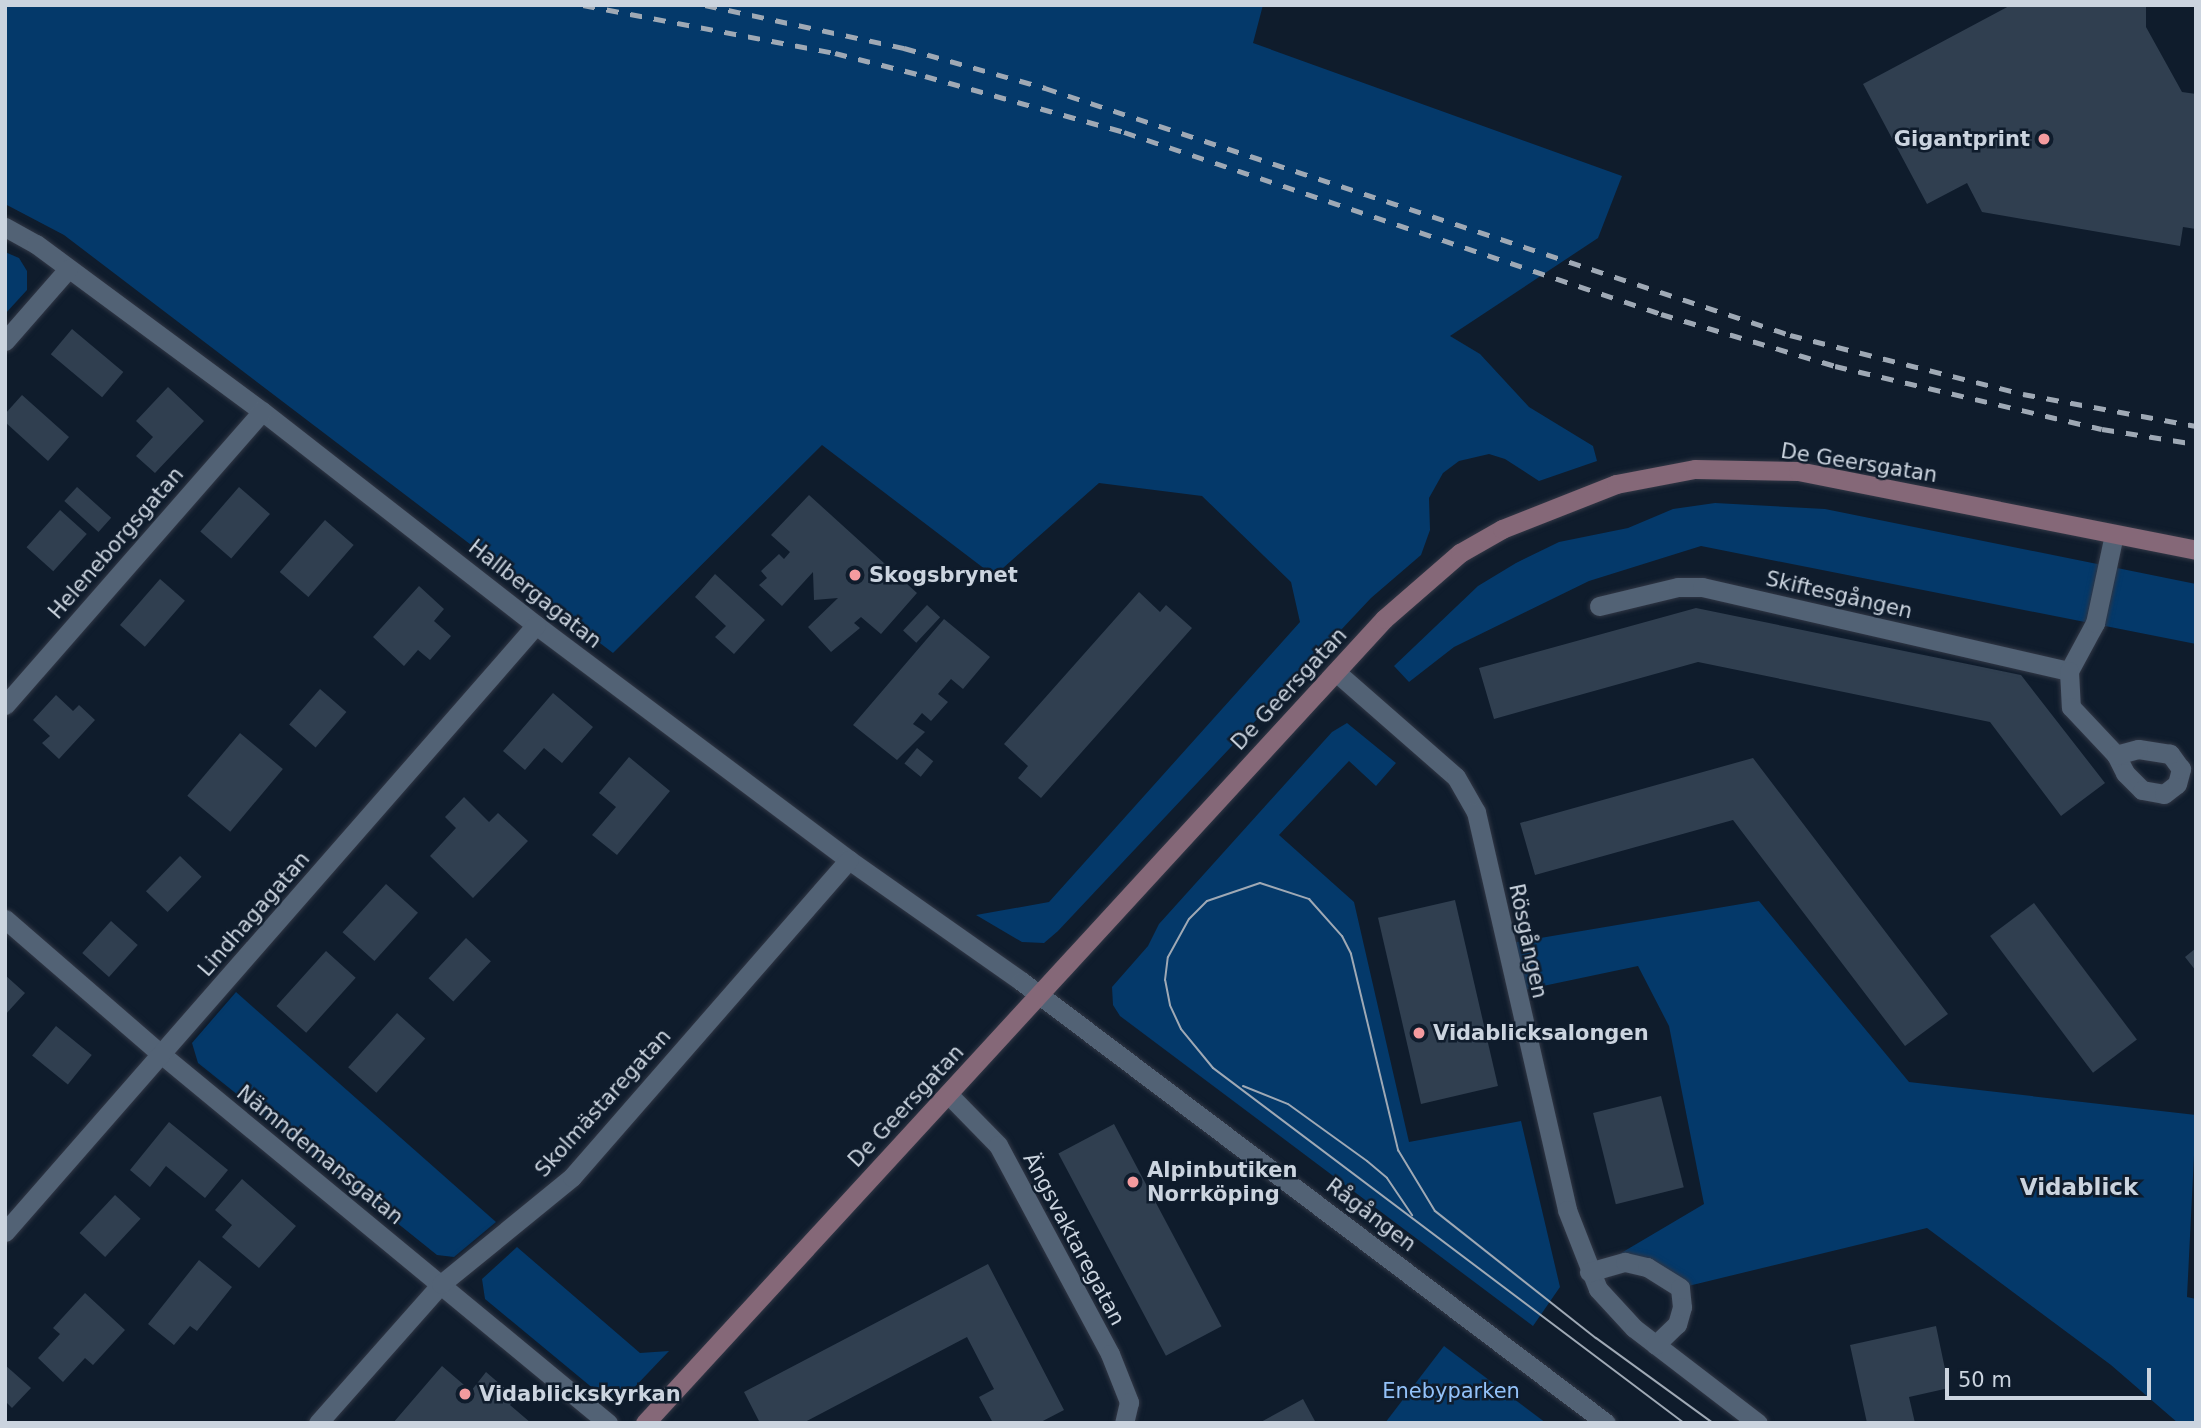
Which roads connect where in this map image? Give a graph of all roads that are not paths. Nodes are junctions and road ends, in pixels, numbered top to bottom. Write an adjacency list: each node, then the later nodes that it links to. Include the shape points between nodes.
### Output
1 (5, 227): 2 (street, Hallbergagatan)
2 (68, 269): 3 (street); 4 (street, Hallbergagatan)
3 (5, 341)
4 (262, 411): 8 (street, Hallbergagatan); 11 (street, Heleneborgsgatan)
5 (2114, 534): 6 (main road, De Geersgatan); 9 (street, via 2095,624); 10 (main road, De Geersgatan, via 1798,471 1695,469 1616,484 1502,529 1424,581)
6 (2196, 551)
7 (1600, 606): 9 (street, Skiftesgången, via 1678,587 1702,587)
8 (536, 625): 13 (street, Hallbergagatan); 16 (street, Lindhagagatan)
9 (2069, 671): 12 (street, via 2071,707)
10 (1336, 672): 15 (main road, De Geersgatan); 19 (street, Rösgången, via 1456,777 1476,812 1559,1178)
11 (5, 705)
12 (2116, 755)
13 (849, 860): 15 (street, Hallbergagatan); 20 (street, Skolmästaregatan, via 572,1177)
14 (5, 919): 16 (street, Nämndemansgatan)
15 (1040, 996): 17 (main road, De Geersgatan); 26 (street, Rågången)
16 (161, 1054): 18 (street, Lindhagagatan); 20 (street, Nämndemansgatan)
17 (948, 1094): 24 (main road, De Geersgatan); 25 (street, Ängsvaktaregatan, via 998,1145 1110,1354 1129,1402)
18 (5, 1232)
19 (1589, 1272): 21 (street, Rösgången, via 1614,1307); 21 (street, via 1625,1262 1647,1266 1679,1288 1682,1307 1677,1324)
20 (441, 1284): 22 (street, Skolmästaregatan); 23 (street, Nämndemansgatan)
21 (1656, 1345): 27 (street, Rösgången)
22 (318, 1423)
23 (608, 1423)
24 (645, 1423)
25 (1124, 1423)
26 (1606, 1423)
27 (1758, 1423)

